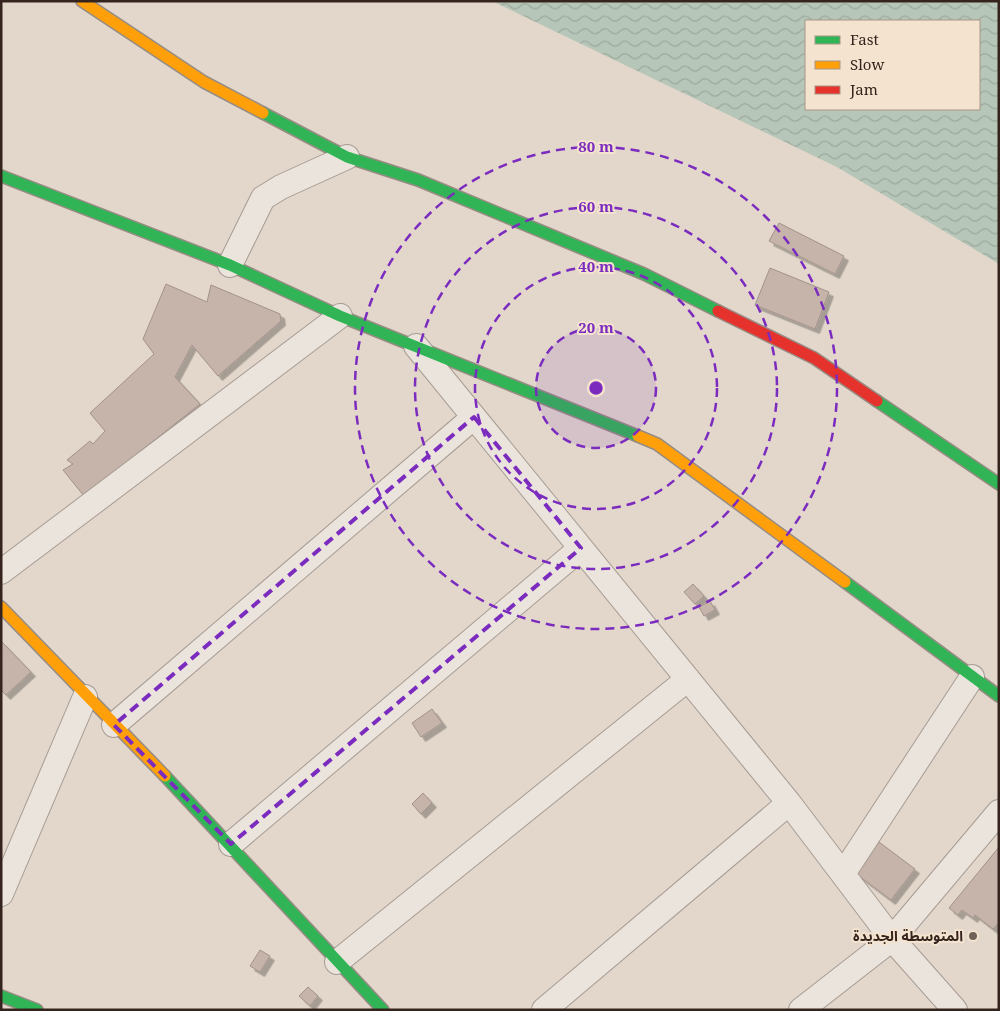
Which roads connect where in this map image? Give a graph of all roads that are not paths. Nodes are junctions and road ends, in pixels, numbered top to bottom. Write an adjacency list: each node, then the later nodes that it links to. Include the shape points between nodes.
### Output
1 (82, 1): 2 (street, via 204,82)
2 (347, 157): 4 (street, via 263,198); 8 (street, via 418,180 644,274 814,358)
3 (1, 176): 4 (street)
4 (230, 265): 5 (street)
5 (340, 316): 6 (street); 10 (street)
6 (416, 346): 7 (street); 12 (street, via 658,444)
7 (474, 417): 9 (street); 16 (street)
8 (999, 484)
9 (581, 548): 13 (street); 19 (street)
10 (1, 572)
11 (1, 607): 15 (street)
12 (972, 677): 14 (street); 20 (street)
13 (688, 679): 17 (street); 23 (street)
14 (999, 696)
15 (85, 697): 16 (street); 21 (street)
16 (114, 725): 19 (street)
17 (789, 803): 20 (street); 27 (street)
18 (999, 812): 22 (street)
19 (231, 844): 23 (street)
20 (843, 874): 22 (street)
21 (1, 894)
22 (892, 939): 28 (street); 29 (street)
23 (337, 962): 26 (street)
24 (1, 996): 25 (street)
25 (37, 1010)
26 (383, 1010)
27 (544, 1010)
28 (800, 1010)
29 (955, 1010)

